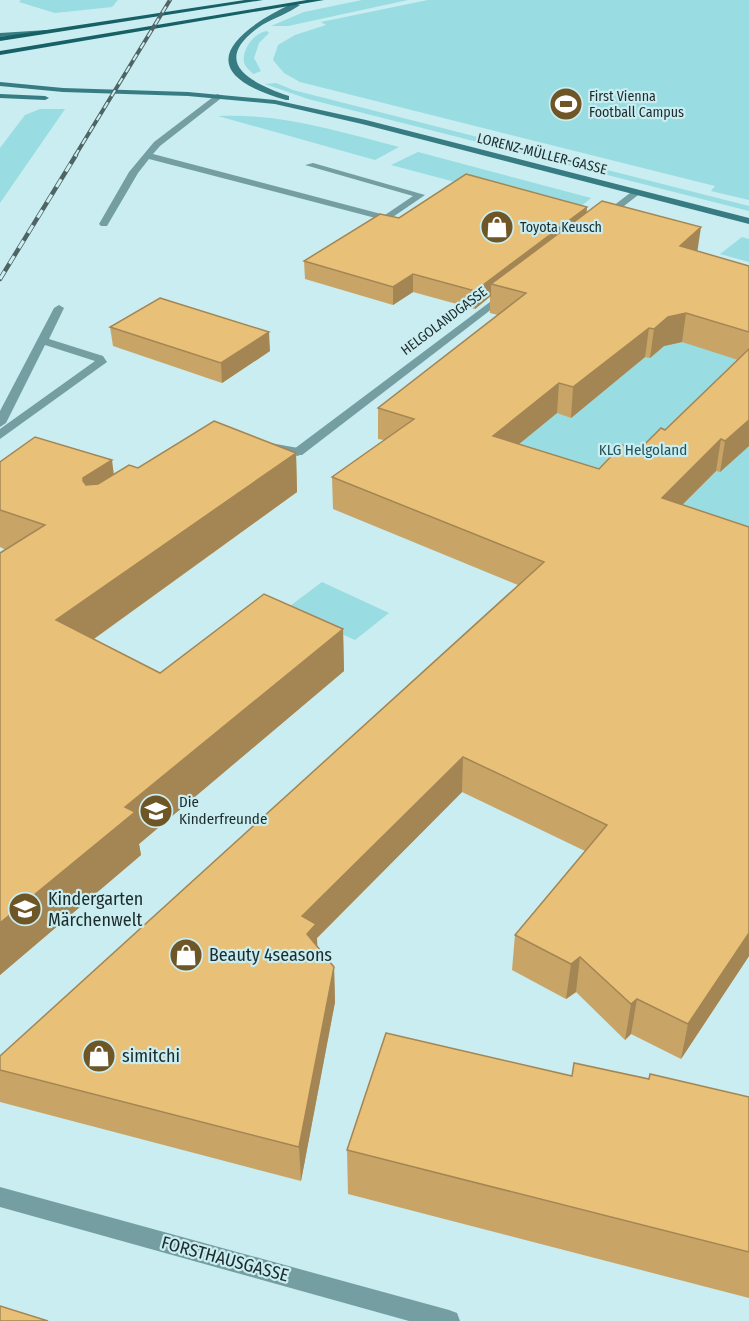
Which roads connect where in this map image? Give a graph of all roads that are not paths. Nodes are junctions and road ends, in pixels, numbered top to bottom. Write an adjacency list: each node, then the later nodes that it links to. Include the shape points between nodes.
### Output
1 (259, 0): 4 (main road)
2 (320, 0): 3 (main road)
3 (296, 4): 5 (main road); 10 (main road, via 243,36 232,53 232,62 236,71 254,84)
4 (0, 37)
5 (0, 53)
6 (0, 84): 8 (main road, LORENZ-MÜLLER-GASSE)
7 (0, 96): 9 (main road, LORENZ-MÜLLER-GASSE)
8 (220, 96): 9 (street); 10 (main road, LORENZ-MÜLLER-GASSE, via 274,102)
9 (211, 103): 10 (main road, LORENZ-MÜLLER-GASSE); 11 (street)
10 (327, 114): 13 (main road, LORENZ-MÜLLER-GASSE)
11 (147, 156): 12 (street, via 387,218 420,195); 16 (street)
12 (310, 165)
13 (637, 192): 14 (main road, LORENZ-MÜLLER-GASSE); 15 (street)
14 (749, 221)
15 (596, 223)
16 (104, 224)
17 (511, 288): 22 (street, HELGOLANDGASSE, via 298,452)
18 (59, 308): 19 (street)
19 (43, 341): 20 (street); 21 (street, via 99,358 101,362)
20 (0, 423)
21 (0, 435)
22 (255, 444)
23 (0, 1197): 24 (street, FORSTHAUSGASSE)
24 (449, 1321)

